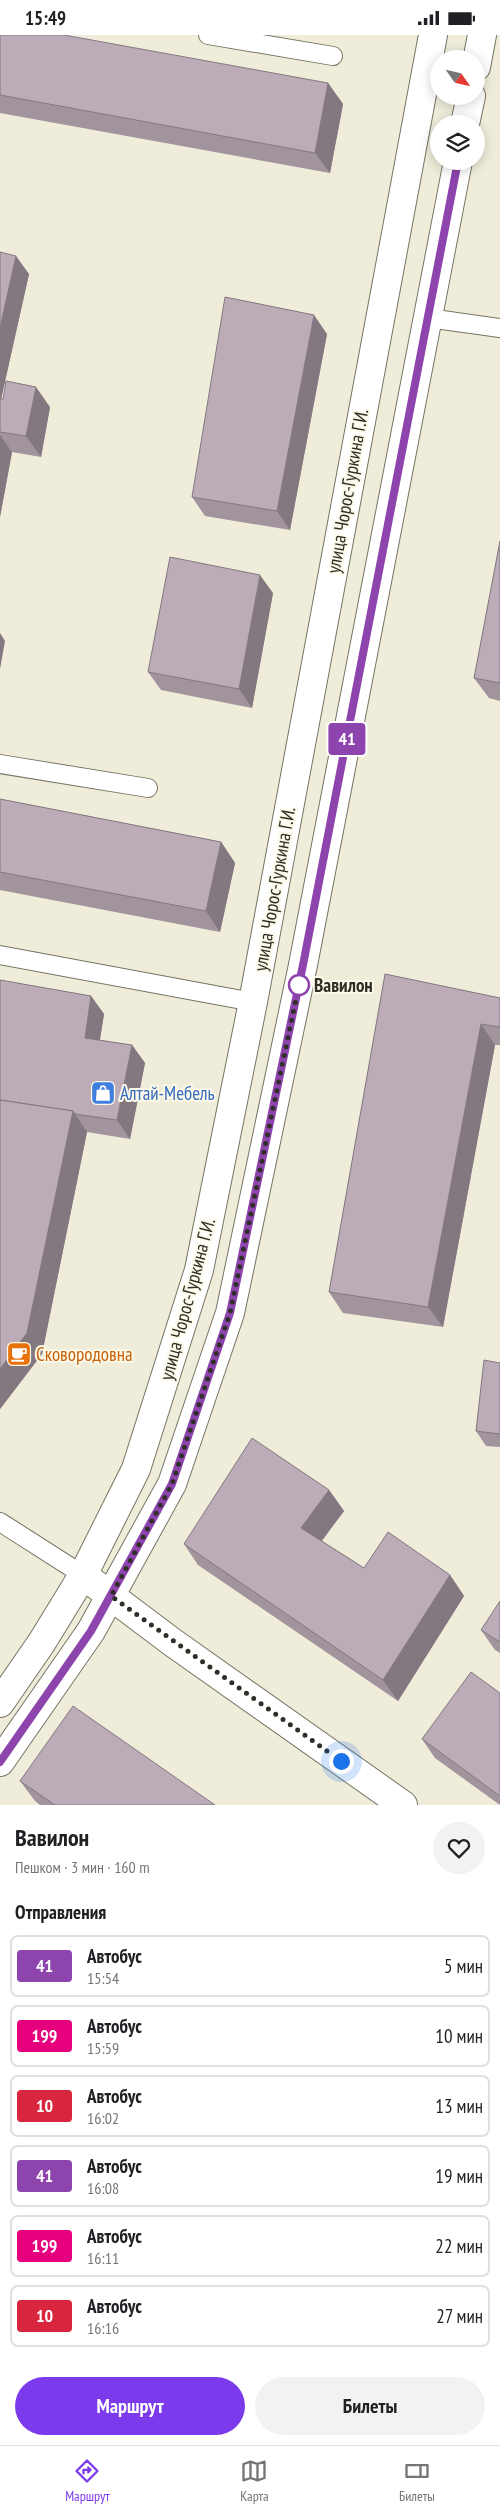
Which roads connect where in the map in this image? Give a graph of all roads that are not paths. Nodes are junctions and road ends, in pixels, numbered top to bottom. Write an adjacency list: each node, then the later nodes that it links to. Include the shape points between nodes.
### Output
1 (208, 35): 5 (lane)
2 (433, 35): 12 (main road, улица Чорос-Гуркина Г.И.)
3 (482, 35): 4 (main road)
4 (479, 50)
5 (333, 56)
6 (456, 170): 7 (main road)
7 (428, 318): 8 (lane); 15 (main road, via 303,965 230,1313 172,1484)
8 (500, 328)
9 (0, 764): 10 (lane)
10 (148, 788)
11 (0, 955): 12 (lane)
12 (253, 1002): 14 (main road, улица Чорос-Гуркина Г.И., via 199,1270 136,1469)
13 (0, 1522): 14 (lane)
14 (84, 1575): 15 (main road); 16 (main road, улица Чорос-Гуркина Г.И.)
15 (111, 1596): 17 (main road, via 91,1631); 18 (main road)
16 (0, 1703)
17 (0, 1762)
18 (403, 1805)

